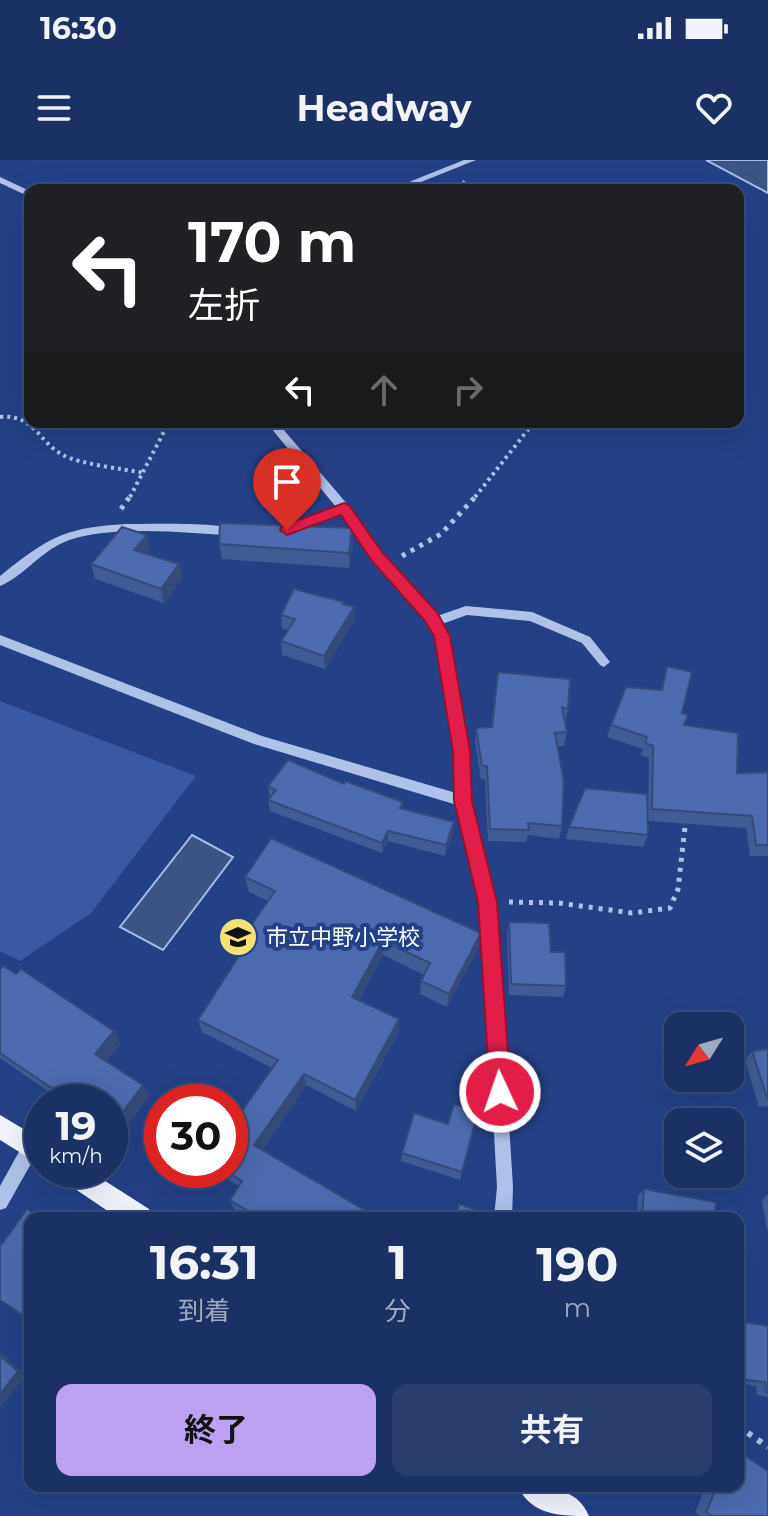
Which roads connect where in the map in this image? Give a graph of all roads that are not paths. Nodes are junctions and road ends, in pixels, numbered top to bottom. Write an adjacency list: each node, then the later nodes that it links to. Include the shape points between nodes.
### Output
1 (472, 160): 3 (street)
2 (0, 180): 4 (street)
3 (409, 184)
4 (24, 191)
5 (276, 428): 6 (street)
6 (344, 508): 7 (street, via 287,530 258,533 101,530 68,536); 8 (street)
7 (0, 582)
8 (434, 622): 10 (street, via 466,610 532,617 586,640); 11 (street, via 447,652)
9 (0, 640): 11 (street, via 259,740)
10 (604, 662)
11 (463, 801): 18 (street, via 488,902)
12 (0, 1126): 13 (main road)
13 (24, 1142)
14 (24, 1168): 16 (street)
15 (94, 1188): 17 (main road)
16 (0, 1202)
17 (131, 1212)
18 (503, 1212)
19 (541, 1492): 20 (main road)
20 (575, 1516)

